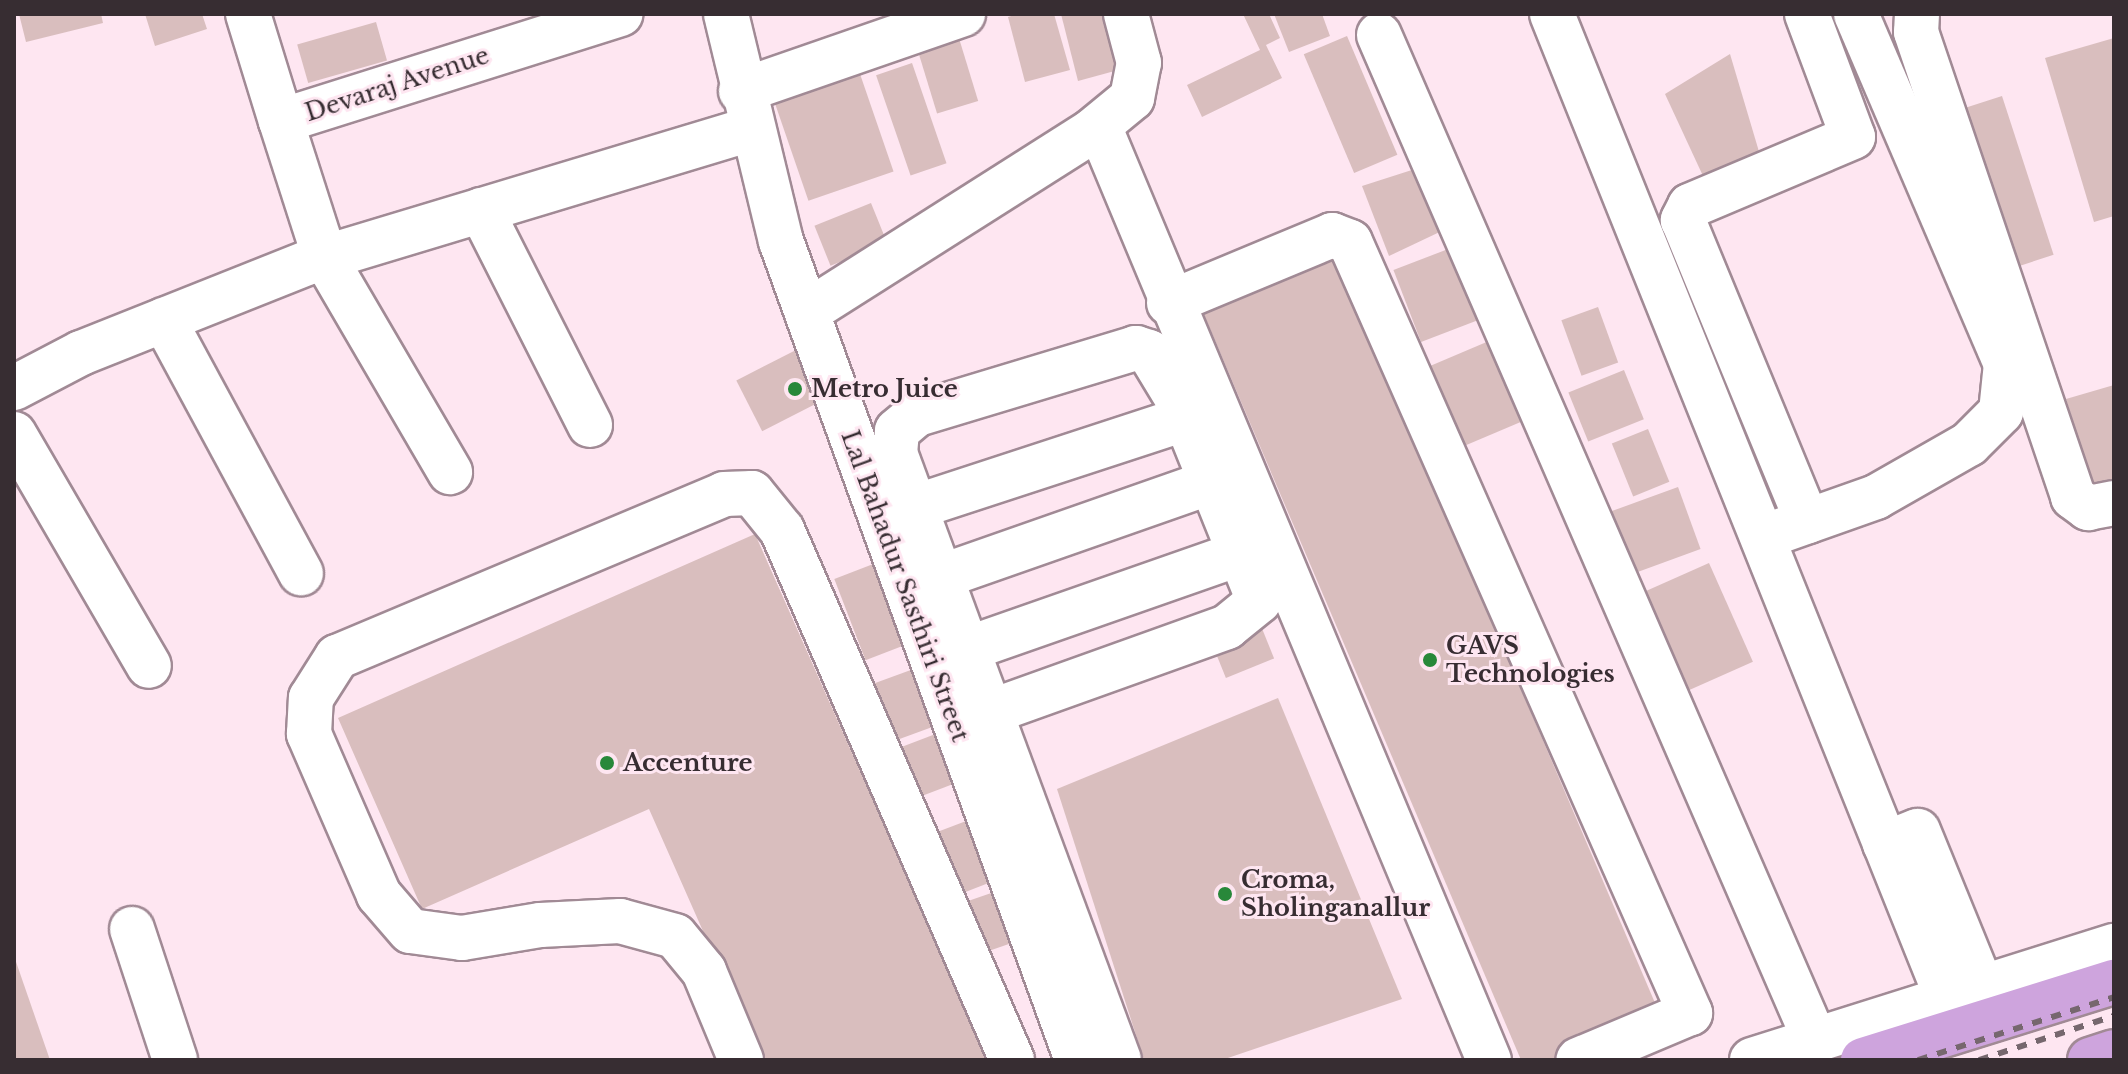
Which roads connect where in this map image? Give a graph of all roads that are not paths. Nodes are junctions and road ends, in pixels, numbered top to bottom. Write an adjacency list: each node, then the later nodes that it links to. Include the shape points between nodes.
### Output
1 (248, 14): 12 (street, Devaraj Avenue)
2 (621, 14): 12 (street, Devaraj Avenue)
3 (726, 14): 11 (street, Lal Bahadur Sasthiri Street)
4 (963, 14): 11 (street)
5 (1126, 14): 13 (street, via 1139,63 1132,98)
6 (1552, 14): 28 (street)
7 (1807, 14): 27 (street, via 1853,137 1690,206 1683,220)
8 (1856, 14): 27 (street, via 2006,364 2003,396 2001,412 1969,444 1876,497)
9 (1917, 14): 25 (street, via 1916,32 2073,497 2088,508)
10 (1379, 35): 39 (street)
11 (746, 110): 14 (street); 17 (street, Lal Bahadur Sasthiri Street, via 781,241)
12 (281, 121): 15 (street)
13 (1099, 126): 16 (street); 17 (street)
14 (481, 210): 15 (street); 21 (street)
15 (325, 258): 18 (street); 23 (street)
16 (1169, 303): 47 (street); 48 (street, via 1332,235 1350,242 1690,1013)
17 (807, 312): 45 (street, Lal Bahadur Sasthiri Street)
18 (164, 320): 19 (street, via 81,353); 30 (street)
19 (14, 388)
20 (1185, 419): 24 (street); 26 (street); 26 (street, via 1149,352 1136,348 917,414 897,431 895,453)
21 (590, 425)
22 (14, 434): 33 (street)
23 (450, 472)
24 (1212, 482): 29 (street); 31 (street)
25 (2114, 503)
26 (915, 507): 31 (street)
27 (1807, 521): 28 (street)
28 (1763, 537): 38 (street, via 1885,844)
29 (1241, 553): 32 (street); 34 (street, via 1259,601 1227,627)
30 (301, 573)
31 (940, 577): 32 (street)
32 (967, 649): 34 (street)
33 (149, 666)
34 (990, 712): 46 (street)
35 (132, 929): 42 (street)
36 (2114, 946): 38 (street)
37 (2114, 982): 40 (main road)
38 (1965, 994): 40 (street)
39 (1815, 1040): 40 (street); 49 (street)
40 (1876, 1045)
41 (2114, 1052): 50 (main road)
42 (175, 1060)
43 (741, 1060): 44 (street, via 704,971 675,936 620,921 540,925 462,938 410,931 379,895 309,734 311,698 337,657 724,494 752,493 782,530)
44 (1012, 1060)
45 (1077, 1060)
46 (1119, 1060)
47 (1489, 1060)
48 (1578, 1060)
49 (1752, 1060)
50 (2090, 1060)

